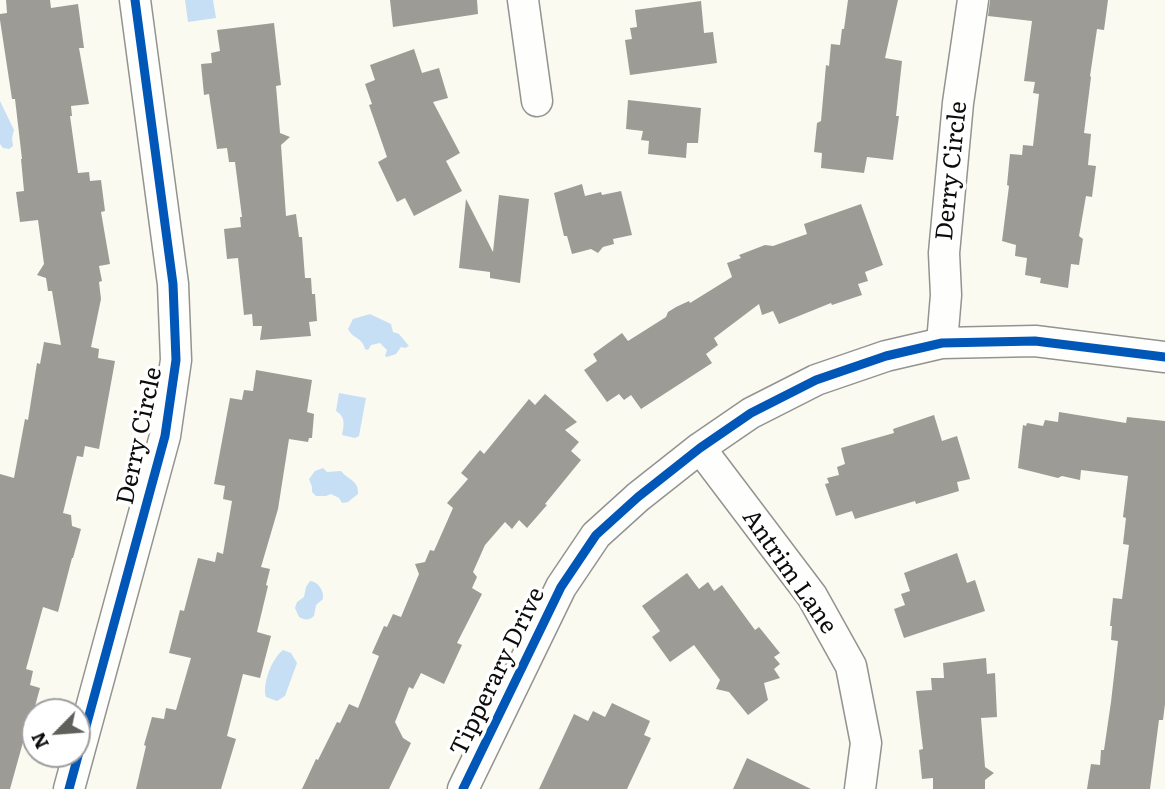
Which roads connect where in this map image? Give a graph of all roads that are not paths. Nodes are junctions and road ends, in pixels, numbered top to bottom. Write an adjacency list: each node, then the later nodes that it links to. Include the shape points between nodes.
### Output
1 (135, 0): 8 (street, Derry Circle, via 173,284 176,360 165,436)
2 (523, 0): 4 (street)
3 (973, 0): 5 (street, Derry Circle, via 944,253)
4 (537, 101)
5 (942, 343): 6 (street, Tipperary Drive, via 1035,341); 7 (street, Tipperary Drive, via 817,380 751,413)
6 (1165, 357)
7 (700, 448): 9 (street, Tipperary Drive, via 596,535 561,587); 10 (street, Antrim Lane, via 812,596 851,666 866,743)
8 (69, 789)
9 (463, 789)
10 (860, 789)

